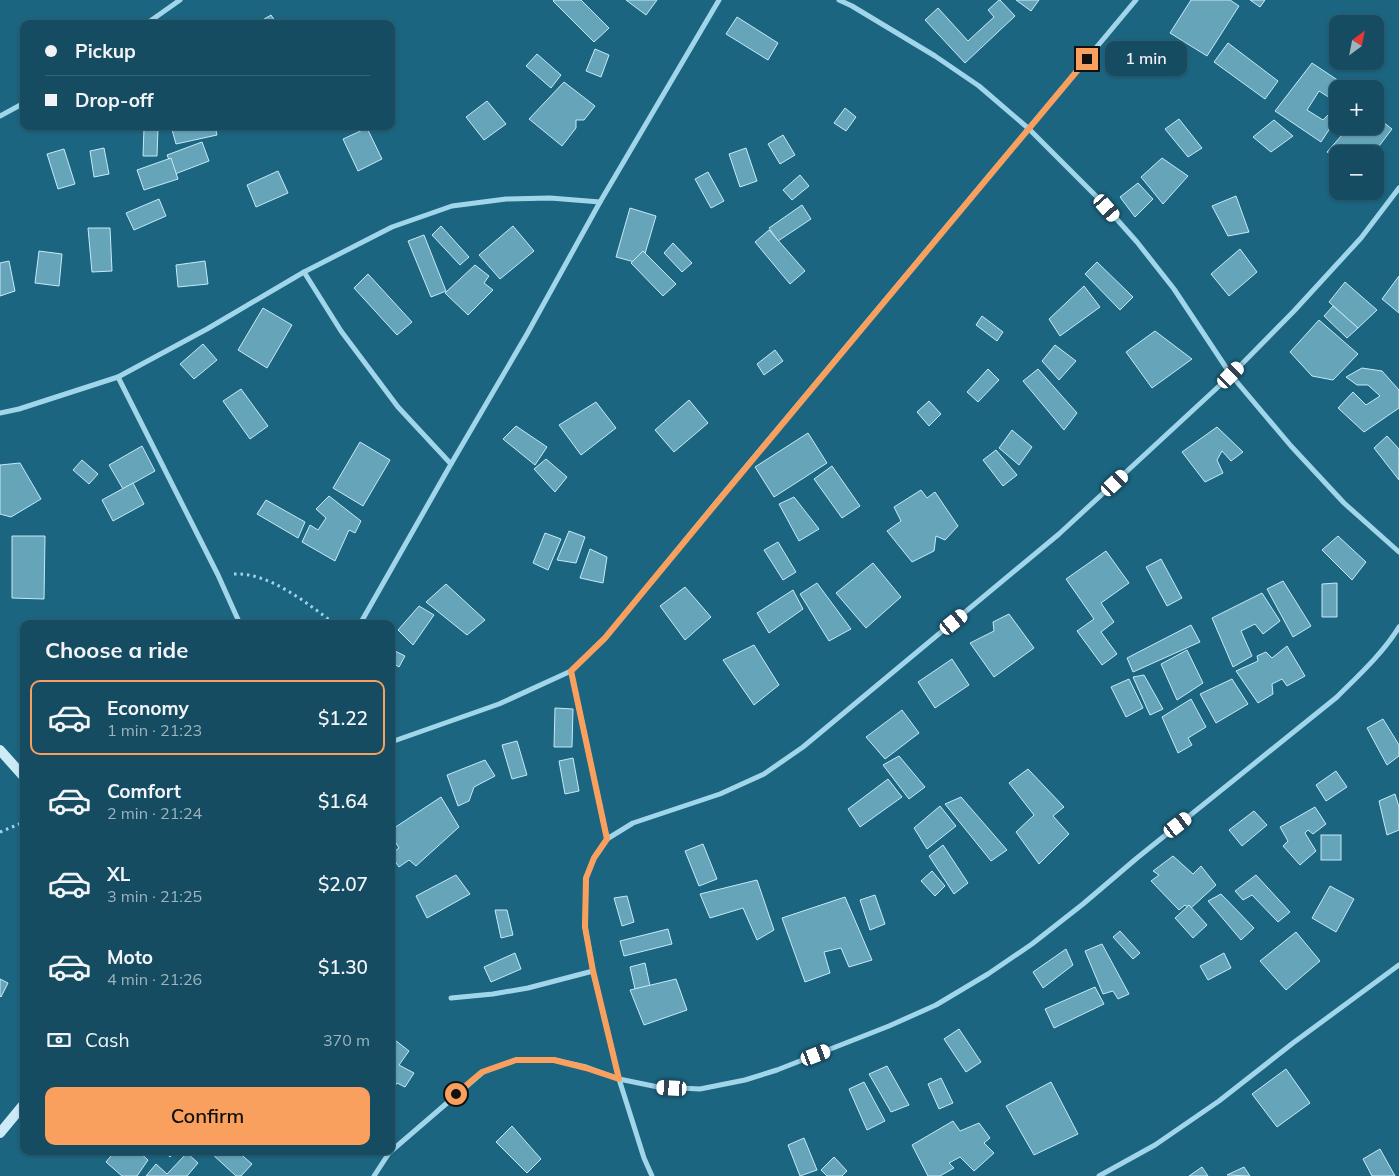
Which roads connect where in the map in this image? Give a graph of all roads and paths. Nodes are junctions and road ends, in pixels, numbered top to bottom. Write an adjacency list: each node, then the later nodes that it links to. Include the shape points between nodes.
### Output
1 (180, 0): 5 (street)
2 (719, 0): 10 (street)
3 (839, 0): 8 (street, via 935,56 979,86)
4 (1136, 0): 8 (street)
5 (152, 20)
6 (20, 105): 7 (street)
7 (0, 116)
8 (1029, 129): 12 (street, via 1137,242 1174,289); 22 (street, via 605,638)
9 (1399, 188): 12 (street, via 1294,312)
10 (600, 202): 11 (street, via 506,199 452,206 392,227); 15 (street)
11 (304, 272): 13 (street); 15 (street, via 341,331 398,407)
12 (1231, 375): 16 (street, via 1344,503); 28 (street, via 1059,534 803,747 764,774 720,794 633,823)
13 (118, 377): 14 (street); 17 (street)
14 (0, 413)
15 (451, 464): 20 (street)
16 (1399, 552)
17 (218, 575): 18 (street); 19 (path, via 253,575 298,597)
18 (238, 620)
19 (330, 620)
20 (362, 620)
21 (1399, 627): 32 (street, via 1337,697 1032,944 936,1005 880,1030 745,1080 700,1089 658,1087)
22 (571, 671): 23 (street, via 499,704); 28 (street)
23 (395, 741)
24 (0, 750): 25 (street)
25 (20, 772)
26 (20, 824): 27 (path)
27 (0, 832)
28 (607, 839): 30 (street, via 586,878 585,927)
29 (1399, 965): 39 (street, via 1219,1102 1155,1145)
30 (593, 971): 31 (street, via 528,988); 32 (street)
31 (451, 998)
32 (619, 1079): 35 (street, via 554,1060 516,1060 482,1072); 38 (street)
33 (20, 1109): 34 (street)
34 (0, 1133)
35 (395, 1148)
36 (388, 1155): 37 (street)
37 (374, 1176)
38 (652, 1176)
39 (1099, 1176)

